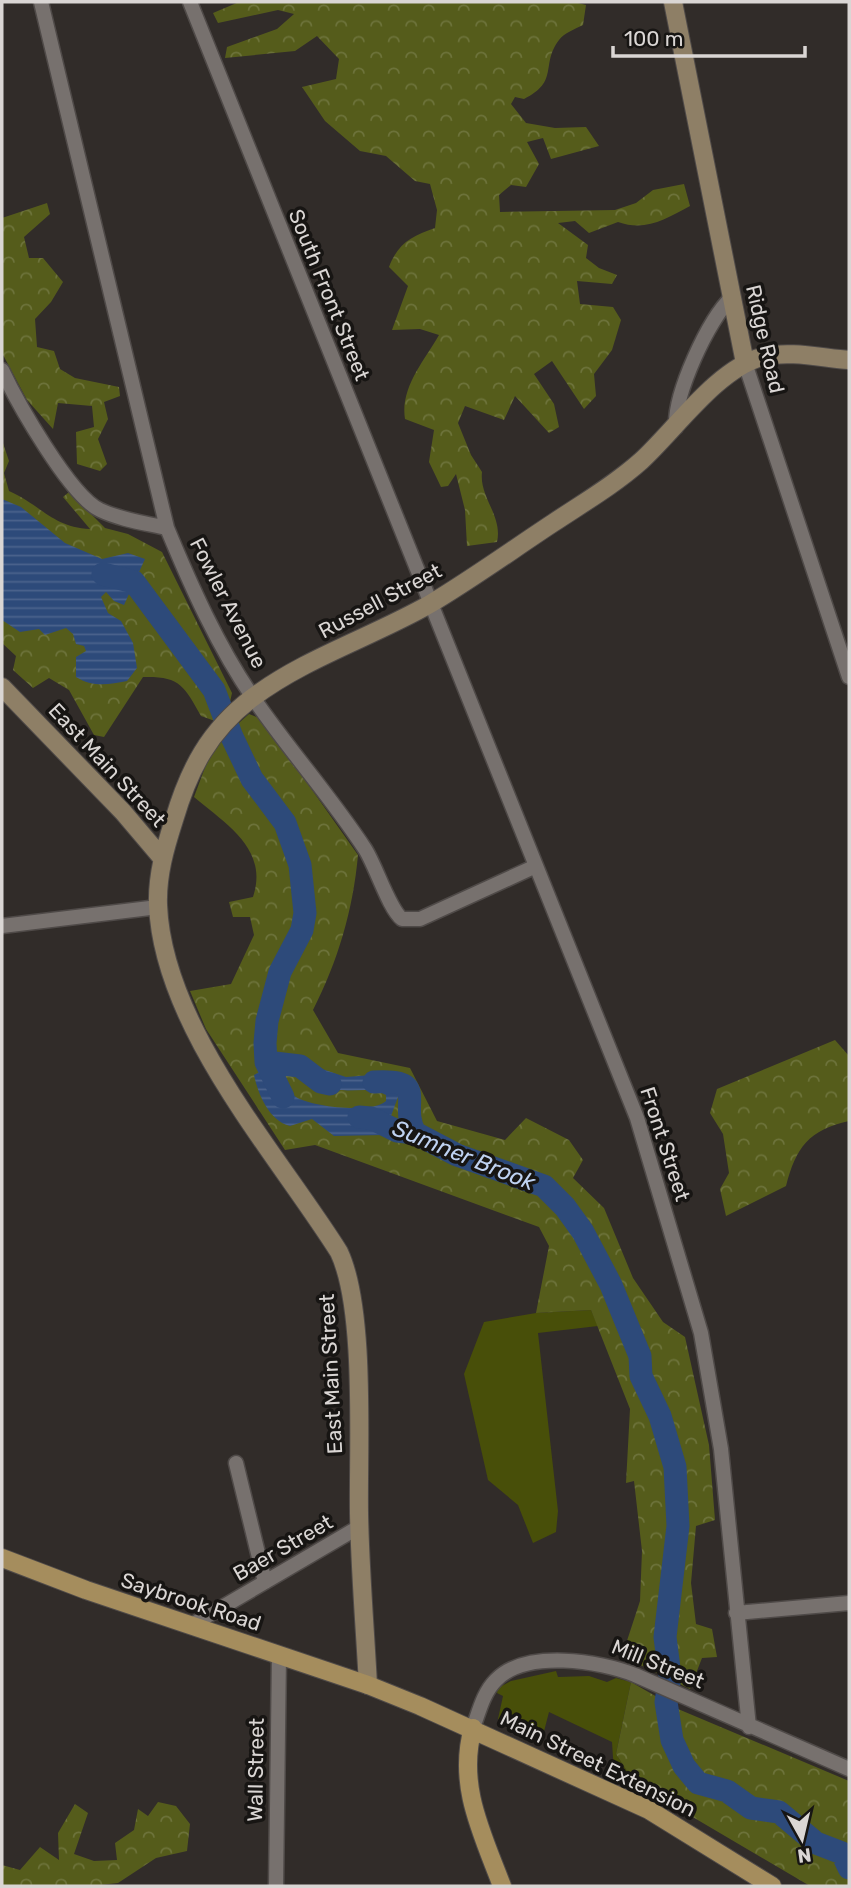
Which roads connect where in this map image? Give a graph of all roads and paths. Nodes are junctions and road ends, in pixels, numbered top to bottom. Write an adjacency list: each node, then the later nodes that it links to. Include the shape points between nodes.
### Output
1 (41, 2): 9 (street, Fowler Avenue)
2 (190, 2): 10 (street, South Front Street)
3 (673, 2): 4 (main road, Ridge Road)
4 (732, 297): 6 (main road, Ridge Road); 8 (street, via 716,315 677,403)
5 (849, 360): 6 (main road, Russell Street, via 780,355)
6 (745, 363): 8 (main road, Russell Street); 11 (street, Ridge Road)
7 (2, 370): 9 (street, via 17,401 74,486 97,509)
8 (676, 427): 10 (main road, Russell Street, via 626,473)
9 (167, 528): 13 (street, Fowler Avenue, via 191,585)
10 (429, 604): 13 (main road, Russell Street); 15 (street, Front Street)
11 (849, 677)
12 (2, 687): 14 (main road, East Main Street)
13 (253, 698): 14 (main road, Russell Street, via 206,742 188,776); 15 (street, Fowler Avenue, via 356,835 402,919 420,919)
14 (162, 858): 16 (main road, East Main Street)
15 (536, 866): 23 (street, Front Street, via 637,1118 701,1333 721,1449)
16 (158, 908): 17 (street); 19 (main road, East Main Street, via 175,984 193,1029 345,1266 355,1338)
17 (2, 926)
18 (236, 1463): 21 (street)
19 (359, 1527): 21 (street, Baer Street); 26 (main road, East Main Street)
20 (2, 1558): 24 (main road, Saybrook Road)
21 (265, 1583): 24 (street, Baer Street)
22 (849, 1603): 23 (street)
23 (736, 1613): 27 (street, Front Street)
24 (190, 1626): 25 (main road, Saybrook Road)
25 (279, 1655): 26 (main road, Saybrook Road); 30 (street, Wall Street)
26 (368, 1685): 28 (main road)
27 (749, 1727): 28 (street, Mill Street, via 608,1664 581,1660 540,1663 506,1672 488,1690); 29 (street, Mill Street)
28 (473, 1728): 31 (main road, via 466,1766 471,1801); 32 (main road, Main Street Extension, via 649,1810)
29 (849, 1769)
30 (276, 1886)
31 (502, 1886)
32 (772, 1886)

